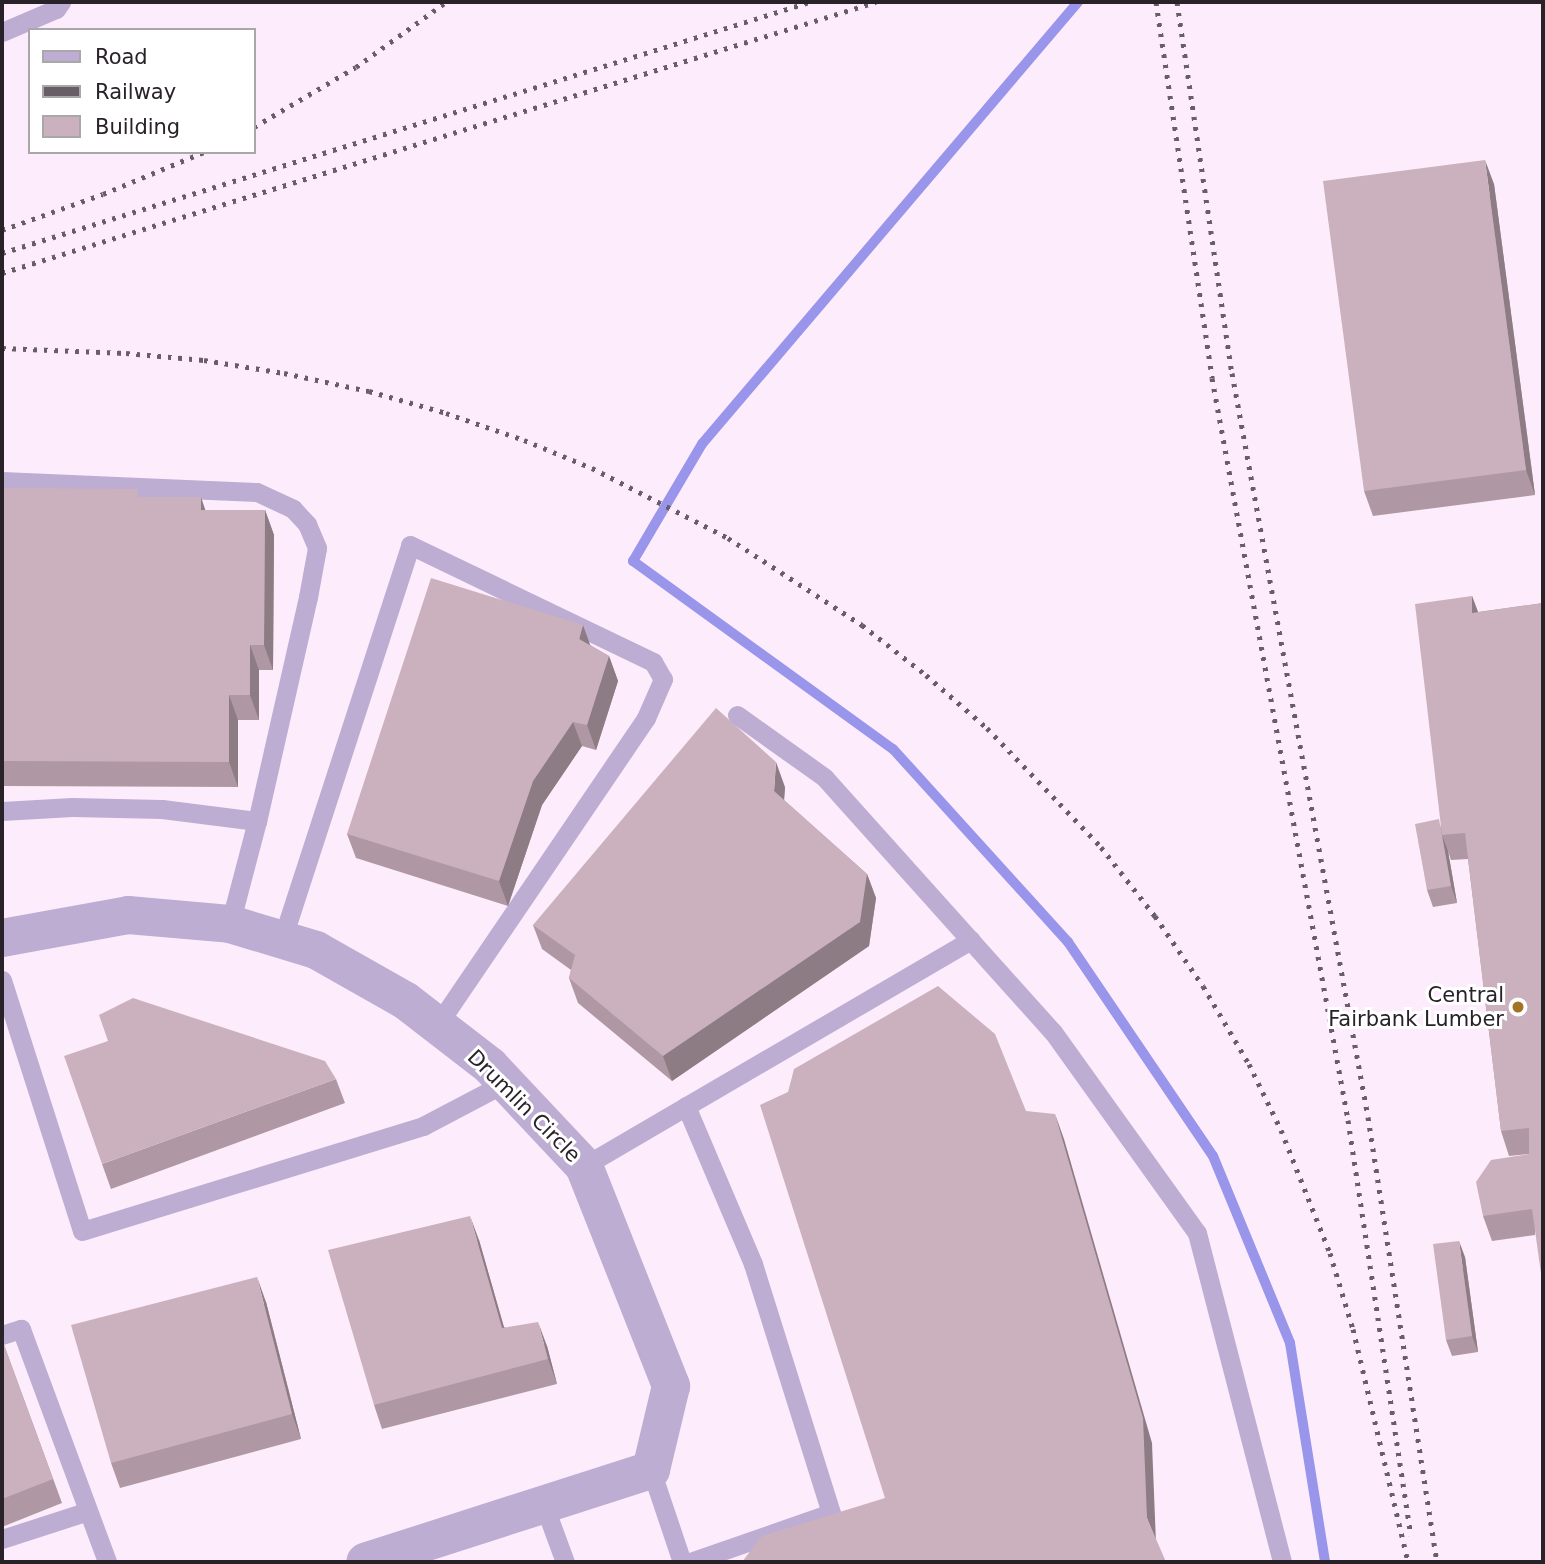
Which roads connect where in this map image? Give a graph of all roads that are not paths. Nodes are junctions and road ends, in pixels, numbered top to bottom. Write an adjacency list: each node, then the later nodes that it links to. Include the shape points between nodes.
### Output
1 (61, 2): 2 (lane, via 56,9)
2 (2, 32)
3 (2, 481): 6 (lane, via 257,492 293,509 307,524 317,548)
4 (737, 715): 10 (lane, via 824,776)
5 (2, 811): 6 (lane, via 162,809)
6 (257, 821): 7 (lane)
7 (230, 924): 8 (street, Drumlin Circle, via 128,915); 9 (street, Drumlin Circle)
8 (2, 938)
9 (282, 940): 12 (street, Drumlin Circle, via 316,950 406,1001); 12 (lane, via 410,545 653,662 663,679 646,718)
10 (971, 940): 14 (lane); 26 (lane, via 1053,1032 1197,1233)
11 (2, 980): 13 (lane, via 82,1231 423,1126)
12 (437, 1025): 13 (street, Drumlin Circle)
13 (505, 1083): 15 (street, Drumlin Circle)
14 (686, 1106): 15 (lane); 25 (lane, via 753,1265 831,1513)
15 (584, 1166): 17 (street, Drumlin Circle, via 671,1386)
16 (2, 1335): 19 (lane, via 22,1329)
17 (651, 1470): 18 (street); 24 (lane)
18 (544, 1505): 22 (street); 23 (lane)
19 (88, 1511): 20 (lane); 21 (lane)
20 (2, 1539)
21 (107, 1562)
22 (365, 1562)
23 (565, 1562)
24 (682, 1562)
25 (690, 1562)
26 (1282, 1562)

